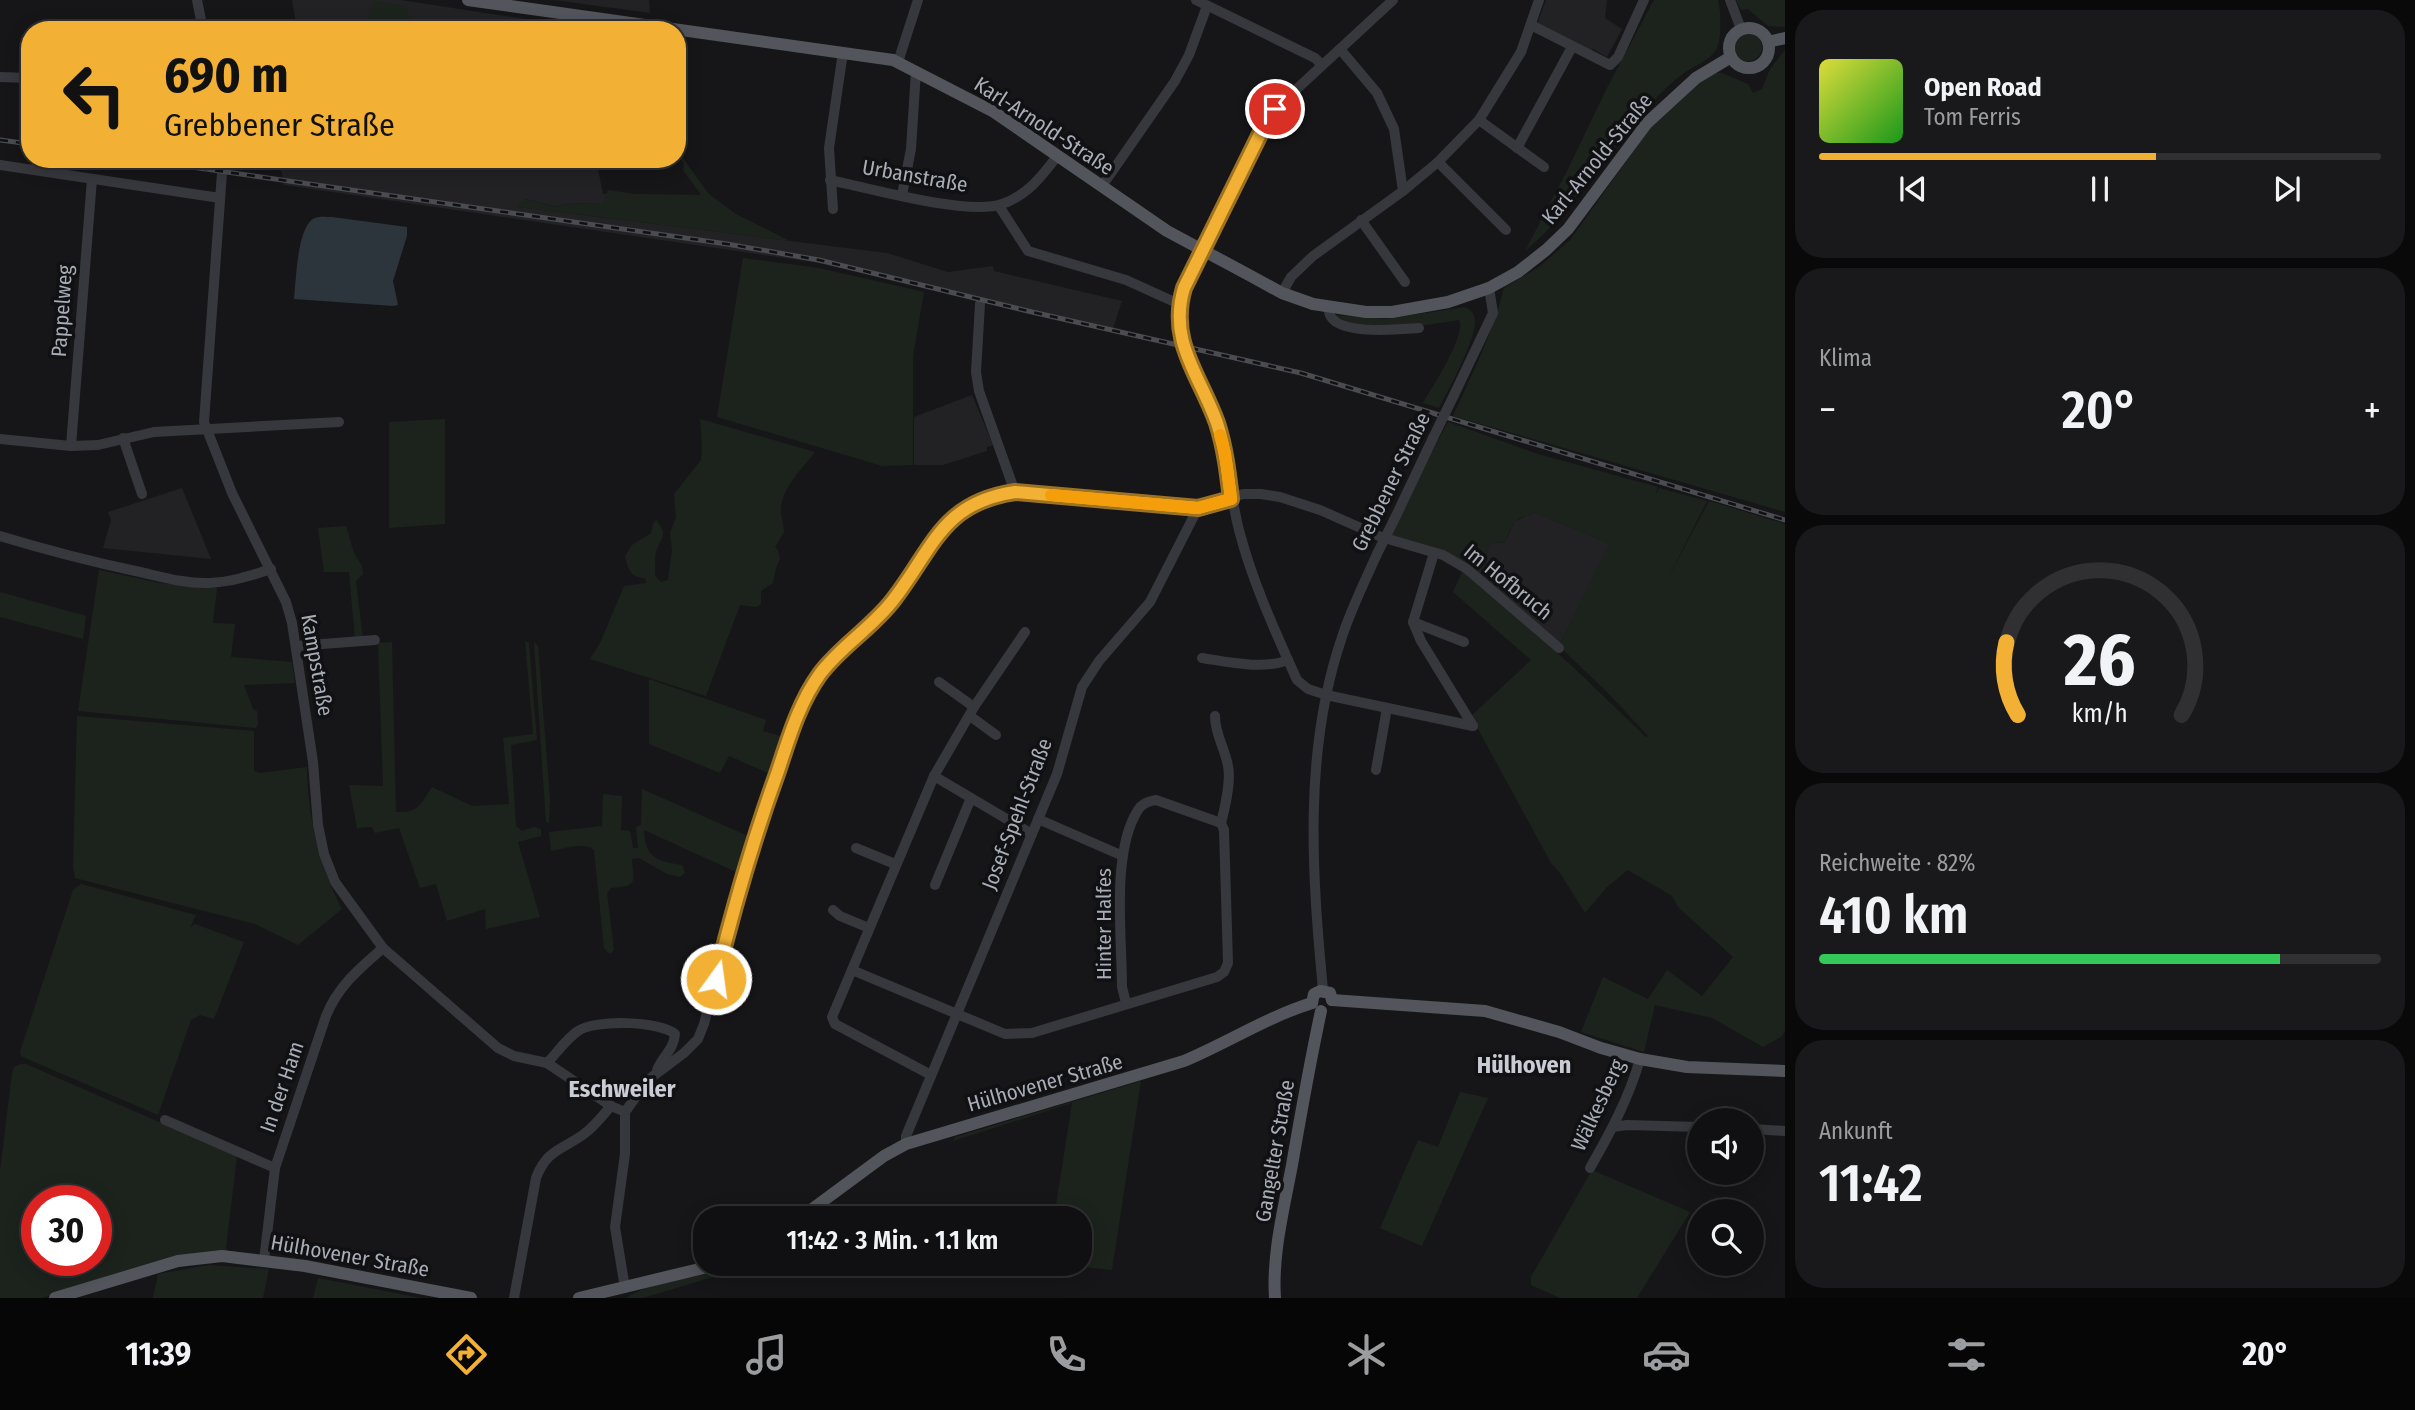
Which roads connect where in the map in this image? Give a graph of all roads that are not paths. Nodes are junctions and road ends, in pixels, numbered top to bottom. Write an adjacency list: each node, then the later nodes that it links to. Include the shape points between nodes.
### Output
1 (197, 0): 10 (street)
2 (468, 0): 11 (main road, Karl-Arnold-Straße)
3 (918, 0): 21 (street)
4 (1196, 0): 9 (street)
5 (1393, 0): 18 (street)
6 (1539, 0): 12 (street)
7 (1644, 0): 17 (street, via 1610,65)
8 (1730, 0): 13 (street)
9 (1207, 5): 22 (street); 35 (street, via 1175,81)
10 (202, 21)
11 (612, 21)
12 (1531, 25): 17 (street); 26 (street, via 1521,52)
13 (1741, 29): 16 (main road, via 1756,29); 20 (main road, via 1731,39)
14 (686, 32): 19 (main road, Karl-Arnold-Straße)
15 (1785, 38): 16 (main road)
16 (1768, 41): 20 (main road, via 1766,58 1754,67 1742,66)
17 (1572, 47): 27 (street)
18 (1340, 49): 22 (street); 36 (street, via 1377,93 1394,129)
19 (843, 52): 21 (main road, Karl-Arnold-Straße); 34 (street, Urbanstraße, via 828,148)
20 (1731, 57): 45 (main road, Karl-Arnold-Straße, via 1696,78 1647,123 1588,204 1553,243)
21 (898, 62): 23 (main road, Karl-Arnold-Straße)
22 (1322, 65): 43 (street, via 1275,109 1264,126)
23 (916, 71): 28 (main road, Karl-Arnold-Straße, via 994,112); 37 (street, via 911,149)
24 (0, 77): 25 (street)
25 (21, 78)
26 (1479, 120): 27 (street); 29 (street)
27 (1517, 148): 31 (street)
28 (1058, 155): 35 (main road, Karl-Arnold-Straße); 39 (street, Urbanstraße, via 1035,184)
29 (1438, 162): 36 (street); 42 (street)
30 (0, 165): 33 (street)
31 (1544, 167)
32 (222, 168): 38 (street, Kampstraße)
33 (92, 179): 38 (street); 55 (street, Pappelweg)
34 (830, 180): 37 (street, Urbanstraße); 40 (street, Urbanstraße)
35 (1102, 186): 43 (main road, Karl-Arnold-Straße)
36 (1403, 191): 41 (street)
37 (902, 195): 39 (street, Urbanstraße, via 939,203)
38 (220, 198): 52 (street, Kampstraße)
39 (999, 205): 48 (street, via 1028,251 1126,280)
40 (833, 209)
41 (1361, 220): 44 (street); 46 (street, via 1306,263)
42 (1506, 230)
43 (1204, 251): 46 (main road, Karl-Arnold-Straße); 48 (street)
44 (1405, 282)
45 (1489, 288): 49 (main road, Karl-Arnold-Straße, via 1448,302 1392,312); 72 (street, Grebbener Straße, bridge, via 1493,313 1377,554 1342,636)
46 (1282, 293): 49 (main road, Karl-Arnold-Straße)
47 (980, 304): 56 (street, via 979,391)
48 (1179, 304): 58 (street, via 1180,333 1216,421)
49 (1329, 307): 50 (street, Karl-Arnold-Straße, via 1330,318 1349,327)
50 (1419, 328)
51 (339, 422): 52 (street)
52 (206, 431): 53 (street); 62 (street, Kampstraße)
53 (123, 438): 55 (street); 57 (street)
54 (0, 439): 55 (street)
55 (71, 446)
56 (1015, 492): 59 (street); 98 (street, via 977,502 950,520 880,617 835,656 810,690 752,845 698,1039)
57 (142, 494)
58 (1231, 499): 59 (street); 61 (street, Im Hofbruch, via 1261,494 1280,497 1381,537); 70 (street, via 1247,559)
59 (1198, 508): 80 (street, Josef-Spehl-Straße, via 1150,602 1099,661 1083,687)
60 (0, 537): 62 (street, via 184,581 224,582)
61 (1434, 552): 63 (street); 68 (street, Im Hofbruch, via 1466,569)
62 (271, 569): 67 (street, Kampstraße, via 286,602)
63 (1413, 622): 66 (street); 73 (street, via 1473,726)
64 (1026, 632): 74 (street)
65 (375, 640): 67 (street)
66 (1464, 642)
67 (296, 646): 89 (street, Kampstraße, via 324,854 335,882)
68 (1559, 648)
69 (1202, 658): 70 (street, via 1241,665)
70 (1288, 660): 72 (street, via 1297,680)
71 (939, 682): 74 (street)
72 (1326, 695): 73 (street); 91 (street, Grebbener Straße, via 1313,831 1314,898)
73 (1387, 708): 77 (street)
74 (972, 712): 76 (street); 78 (street)
75 (1215, 716): 81 (street, Hinter Halfes, via 1215,730 1229,767)
76 (996, 735)
77 (1376, 770)
78 (934, 776): 79 (street); 85 (street)
79 (971, 798): 82 (street); 86 (street)
80 (1038, 819): 82 (street, Josef-Spehl-Straße); 84 (street)
81 (1221, 823): 84 (street, Hinter Halfes, via 1156,800 1146,802 1138,808); 92 (street, Hinter Halfes, via 1228,962 1224,972)
82 (1031, 834): 94 (street, Josef-Spehl-Straße)
83 (856, 848): 85 (street)
84 (1123, 856): 92 (street, Hinter Halfes, via 1122,987)
85 (895, 864): 88 (street)
86 (935, 885)
87 (833, 910): 88 (street)
88 (869, 928): 90 (street)
89 (383, 947): 96 (street, Kampstraße, via 498,1048); 108 (street, In der Ham, via 348,979 331,1004)
90 (852, 970): 94 (street, Hinter Halfes); 99 (street, via 832,1017 835,1024)
91 (1328, 995): 93 (main road, via 1329,1008); 93 (main road, via 1314,994); 95 (main road, via 1485,1011)
92 (1126, 1003): 94 (street, Hinter Halfes, via 1017,1034 1005,1034)
93 (1317, 1007): 107 (main road, Hülhovener Straße, via 1278,1015 1184,1061); 118 (main road, Gangelter Straße, via 1279,1237)
94 (957, 1014): 99 (street, Josef-Spehl-Straße)
95 (1640, 1059): 97 (main road, via 1687,1067); 103 (street, Wälkesberg)
96 (547, 1063): 98 (street, via 586,1027 646,1025 675,1034 675,1045); 100 (street)
97 (1785, 1071)
98 (656, 1073): 101 (street)
99 (931, 1075): 107 (street, Josef-Spehl-Straße)
100 (611, 1106): 101 (street); 116 (street, via 587,1133 559,1147 541,1166)
101 (625, 1112): 113 (street, via 624,1174 615,1227)
102 (165, 1120): 108 (street)
103 (1613, 1127): 104 (street); 109 (street, Wälkesberg)
104 (1687, 1127)
105 (1764, 1130): 106 (street)
106 (1785, 1131)
107 (906, 1144): 110 (main road, Hülhovener Straße)
108 (275, 1168): 111 (street, In der Ham)
109 (1590, 1168)
110 (816, 1206)
111 (264, 1260): 114 (main road, Hülhovener Straße, via 222,1256 178,1261); 115 (main road, Hülhovener Straße)
112 (693, 1271): 113 (main road)
113 (625, 1288): 117 (main road)
114 (55, 1298)
115 (471, 1298)
116 (514, 1298)
117 (579, 1298)
118 (1275, 1298)

